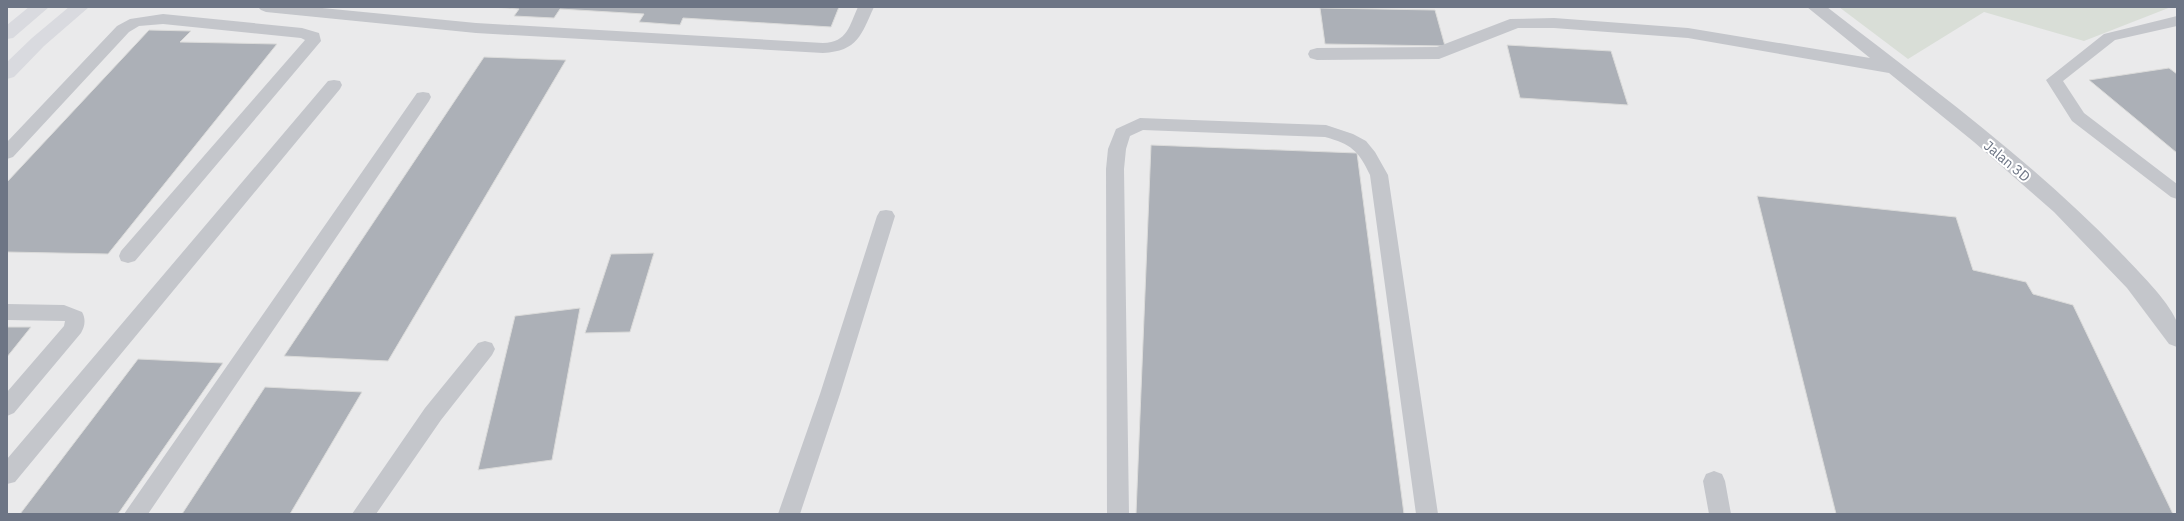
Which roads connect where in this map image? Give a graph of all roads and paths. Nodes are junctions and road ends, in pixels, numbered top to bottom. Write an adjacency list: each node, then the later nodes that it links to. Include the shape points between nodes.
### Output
1 (40, 7): 7 (main road)
2 (80, 7): 10 (main road, via 38,42)
3 (266, 7): 4 (lane, via 476,28 829,48 849,41)
4 (866, 7)
5 (1816, 7): 9 (street, Jalan 3D)
6 (2177, 21): 14 (lane, via 2110,37 2054,80 2078,117)
7 (10, 28)
8 (1318, 54): 9 (street, via 1439,53 1516,23 1554,23 1688,33)
9 (1894, 68): 18 (street, Jalan 3D, via 2047,194 2135,283)
10 (7, 73)
11 (334, 85): 21 (lane)
12 (423, 97): 23 (lane)
13 (7, 153): 16 (lane, via 123,29 135,22 163,19 302,32 313,36 313,41)
14 (2177, 193)
15 (886, 216): 25 (lane)
16 (128, 256)
17 (7, 312): 20 (lane, via 64,313 75,317 74,328)
18 (2177, 338)
19 (485, 349): 24 (lane, via 433,414)
20 (7, 407)
21 (7, 475)
22 (1714, 480): 28 (lane)
23 (135, 514)
24 (363, 514)
25 (789, 514)
26 (1118, 514): 27 (lane, via 1115,170 1122,133 1140,124 1326,131 1348,138 1367,150 1379,174)
27 (1427, 514)
28 (1720, 514)

